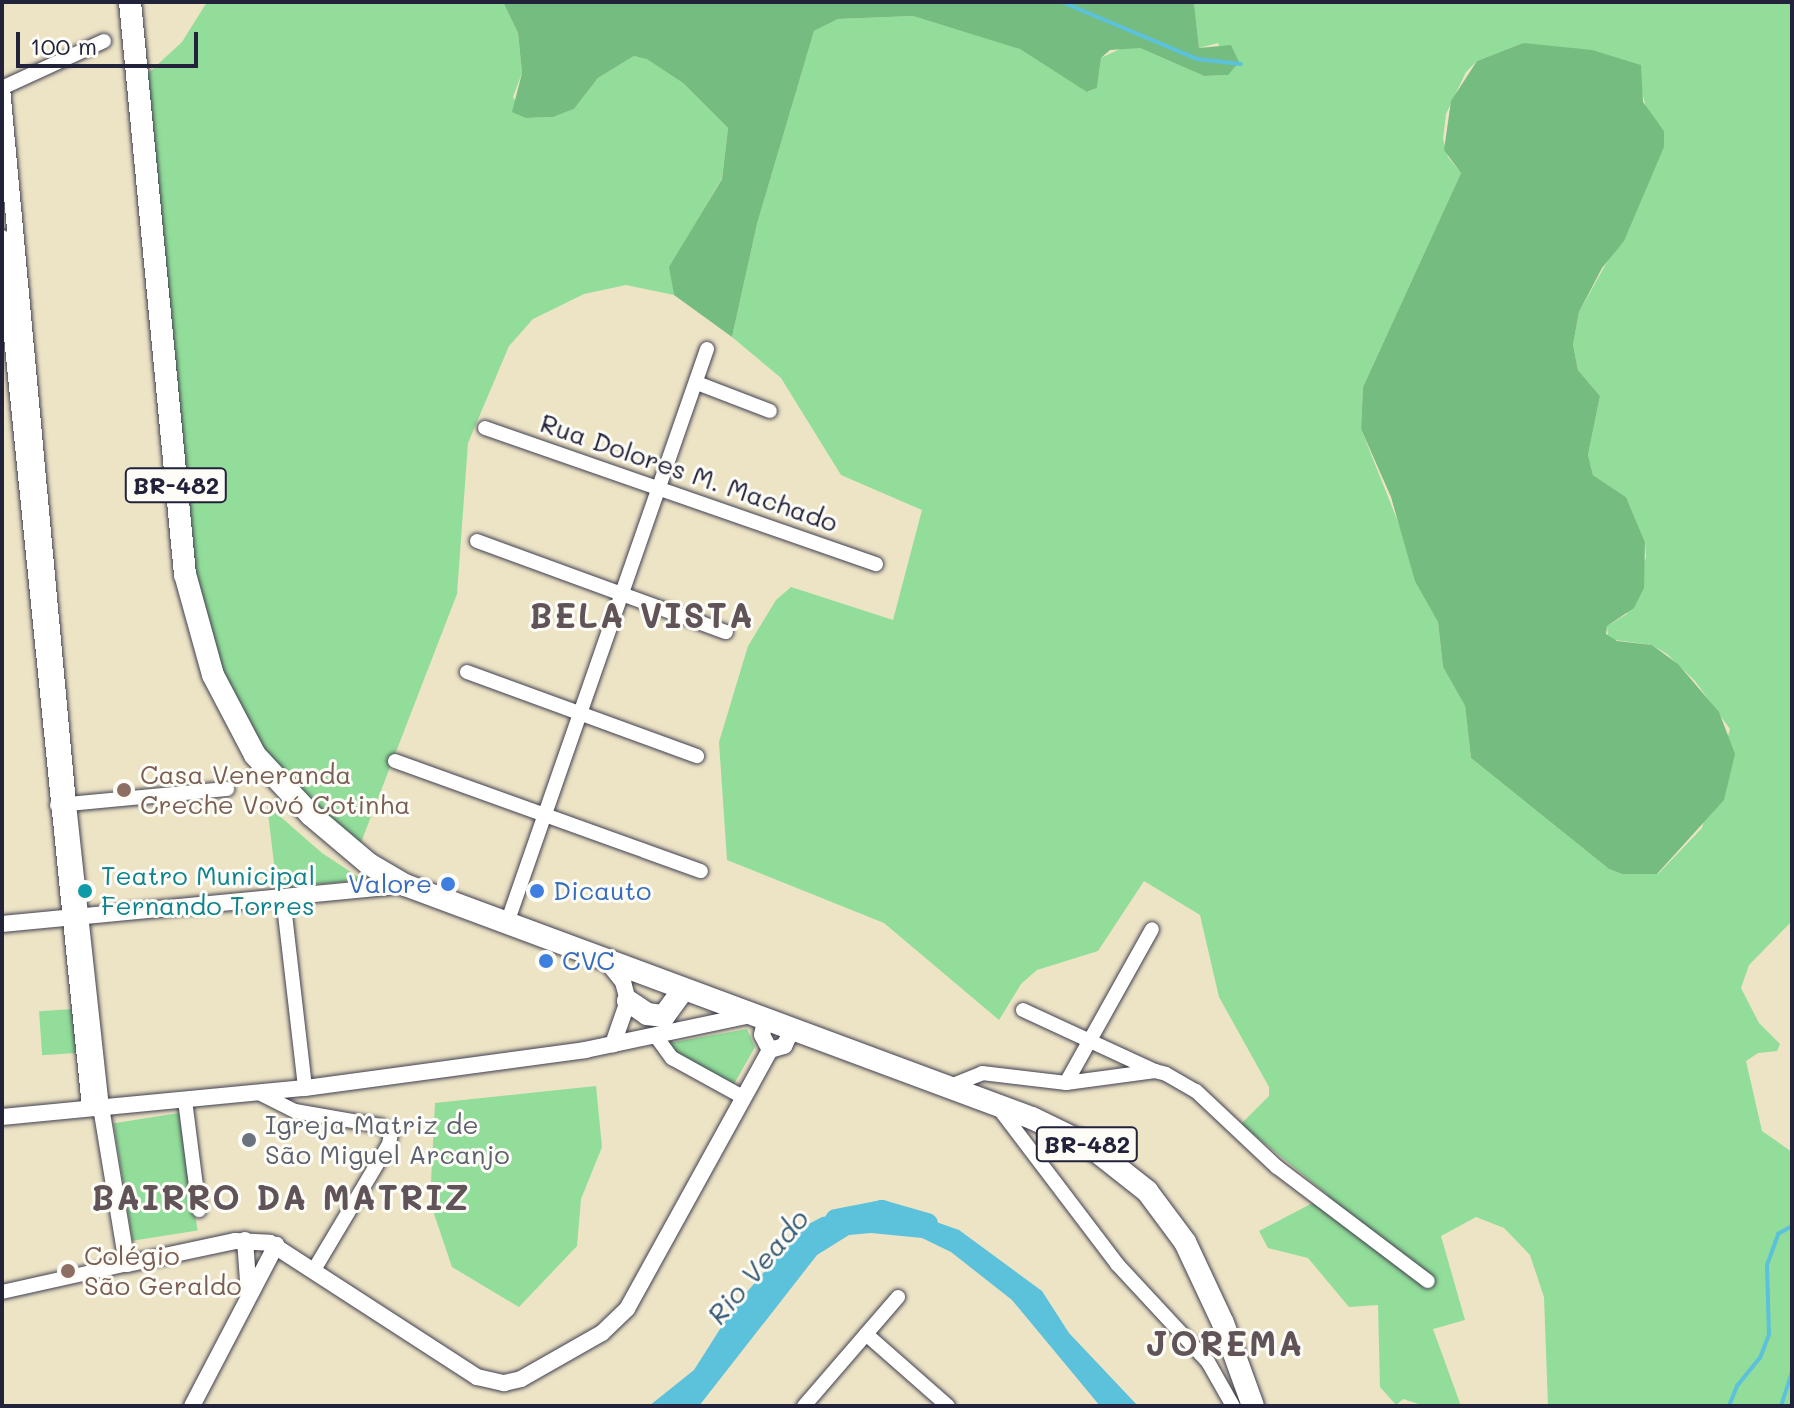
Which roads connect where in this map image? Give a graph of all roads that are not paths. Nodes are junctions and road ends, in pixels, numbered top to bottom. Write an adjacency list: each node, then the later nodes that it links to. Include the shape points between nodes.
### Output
1 (130, 2): 23 (highway, BR-482, via 182,543 204,652 231,716 277,782 344,844)
2 (104, 41): 3 (street)
3 (3, 88): 7 (street)
4 (2, 238): 7 (street)
5 (707, 349): 6 (street)
6 (697, 383): 8 (street); 10 (street)
7 (16, 393): 20 (street)
8 (770, 411)
9 (485, 428): 10 (street, Rua Dolores M. Machado)
10 (660, 488): 12 (street, Rua Dolores M. Machado); 13 (street)
11 (477, 541): 13 (street)
12 (876, 564)
13 (625, 592): 14 (street); 16 (street)
14 (726, 632)
15 (467, 672): 16 (street)
16 (583, 713): 17 (street); 21 (street)
17 (697, 756)
18 (395, 761): 21 (street)
19 (227, 789): 20 (street)
20 (62, 804): 25 (street)
21 (547, 817): 22 (street); 27 (street)
22 (701, 871)
23 (405, 885): 24 (street); 27 (highway, BR-482)
24 (283, 897): 25 (street); 42 (street)
25 (75, 916): 26 (street); 47 (street)
26 (2, 924)
27 (506, 926): 29 (highway, BR-482)
28 (1152, 929): 36 (street)
29 (607, 962): 30 (highway, BR-482); 31 (street, via 623,982)
30 (682, 991): 31 (highway, via 664,1016 647,1014); 33 (highway, BR-482)
31 (628, 1001): 37 (street)
32 (1023, 1010): 36 (street)
33 (758, 1018): 34 (highway, BR-482); 35 (street); 38 (street)
34 (792, 1030): 38 (street, via 784,1046); 41 (highway, BR-482)
35 (655, 1035): 37 (street); 44 (street, via 672,1058)
36 (1093, 1040): 39 (street); 40 (street)
37 (613, 1044): 42 (street)
38 (770, 1050): 44 (street)
39 (1155, 1071): 40 (street); 54 (street, via 1196,1091 1277,1167)
40 (1066, 1083): 41 (street, via 982,1073)
41 (948, 1087): 46 (highway, BR-482)
42 (305, 1088): 43 (street)
43 (259, 1093): 45 (street); 53 (street, via 295,1111 391,1132 389,1144)
44 (743, 1097): 53 (street, via 627,1309 602,1333 521,1379 504,1383 477,1377)
45 (185, 1100): 47 (street); 49 (street)
46 (998, 1106): 62 (street, via 1117,1264 1208,1362); 63 (highway, BR-482, via 1090,1146 1154,1200 1200,1271)
47 (96, 1107): 48 (street); 52 (street)
48 (2, 1117)
49 (199, 1210)
50 (245, 1240): 51 (street); 52 (street); 56 (street)
51 (276, 1245): 53 (street); 56 (street)
52 (127, 1264): 55 (street)
53 (315, 1268)
54 (1428, 1281)
55 (2, 1292)
56 (249, 1295): 59 (street)
57 (898, 1297): 58 (street)
58 (866, 1334): 60 (street); 61 (street)
59 (192, 1406)
60 (804, 1406)
61 (948, 1406)
62 (1233, 1406)
63 (1253, 1406)

